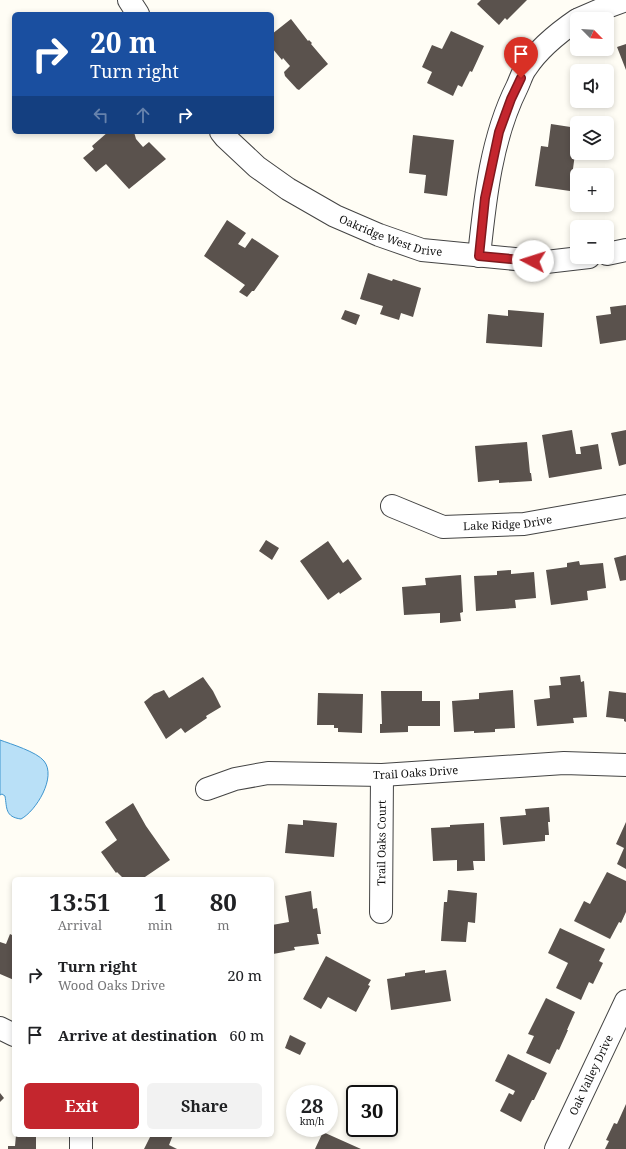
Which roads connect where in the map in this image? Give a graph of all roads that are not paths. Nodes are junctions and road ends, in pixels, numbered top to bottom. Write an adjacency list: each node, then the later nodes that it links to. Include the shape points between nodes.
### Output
1 (129, 0): 3 (street)
2 (626, 0): 4 (street)
3 (137, 12)
4 (595, 12)
5 (570, 25): 9 (street, via 548,41 526,68 511,99 499,132 485,198)
6 (223, 134): 9 (street, Oakridge West Drive, via 257,167 288,189 335,216 422,250)
7 (626, 250): 8 (street)
8 (614, 253)
9 (479, 256): 10 (street, Oakridge West Drive, via 546,262)
10 (570, 259)
11 (392, 506): 12 (street, Lake Ridge Drive, via 443,527 524,524)
12 (626, 506)
13 (626, 765): 14 (street, Trail Oaks Drive, via 564,763)
14 (382, 774): 15 (street, Trail Oaks Drive, via 268,772 235,779); 16 (street, Trail Oaks Court)
15 (207, 789)
16 (381, 912)
17 (626, 1001): 22 (street, Oak Valley Drive)
18 (0, 1028): 19 (street)
19 (12, 1034)
20 (81, 1137): 21 (street)
21 (81, 1149)
22 (556, 1149)

